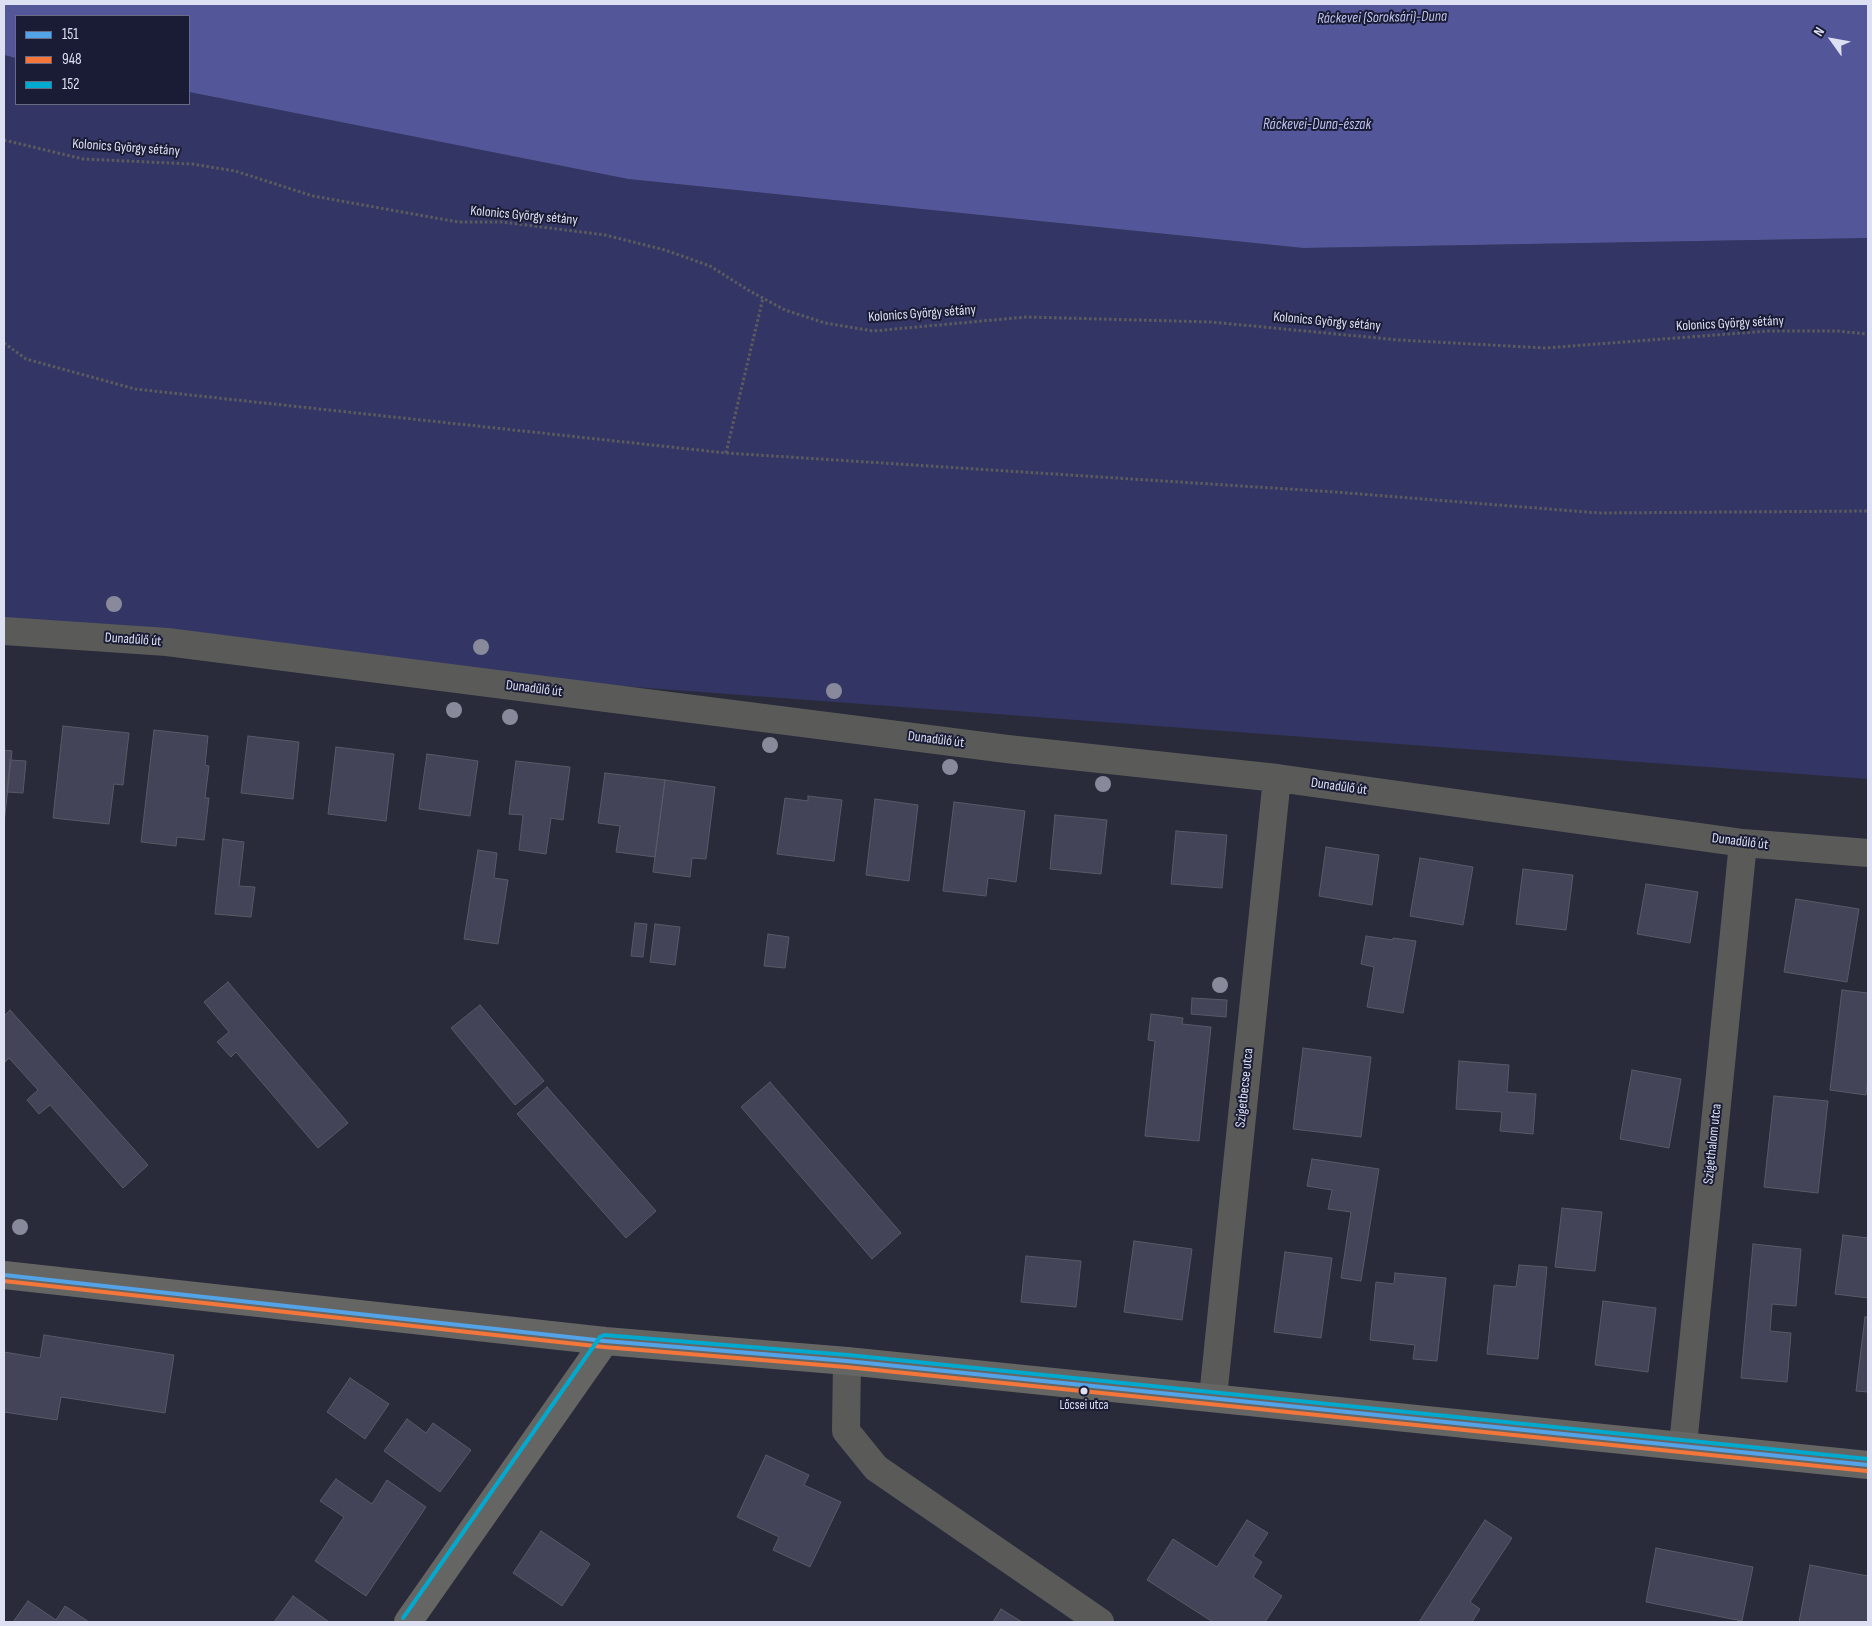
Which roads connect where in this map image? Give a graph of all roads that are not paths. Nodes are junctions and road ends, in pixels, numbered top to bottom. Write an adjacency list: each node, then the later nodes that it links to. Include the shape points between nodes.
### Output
1 (4, 631): 2 (street, Dunadűlő út, via 167,642 988,746)
2 (1277, 778): 3 (street, Dunadűlő út); 8 (street, Szigetbecse utca)
3 (1743, 843): 4 (street, Dunadűlő út); 9 (street, Szigethalom utca)
4 (1868, 854)
5 (4, 1275): 6 (street)
6 (605, 1341): 7 (street); 11 (street)
7 (847, 1361): 8 (street); 12 (street, via 846,1431 876,1468)
8 (1213, 1397): 9 (street)
9 (1683, 1445): 10 (street)
10 (1868, 1465)
11 (408, 1622)
12 (1100, 1622)

